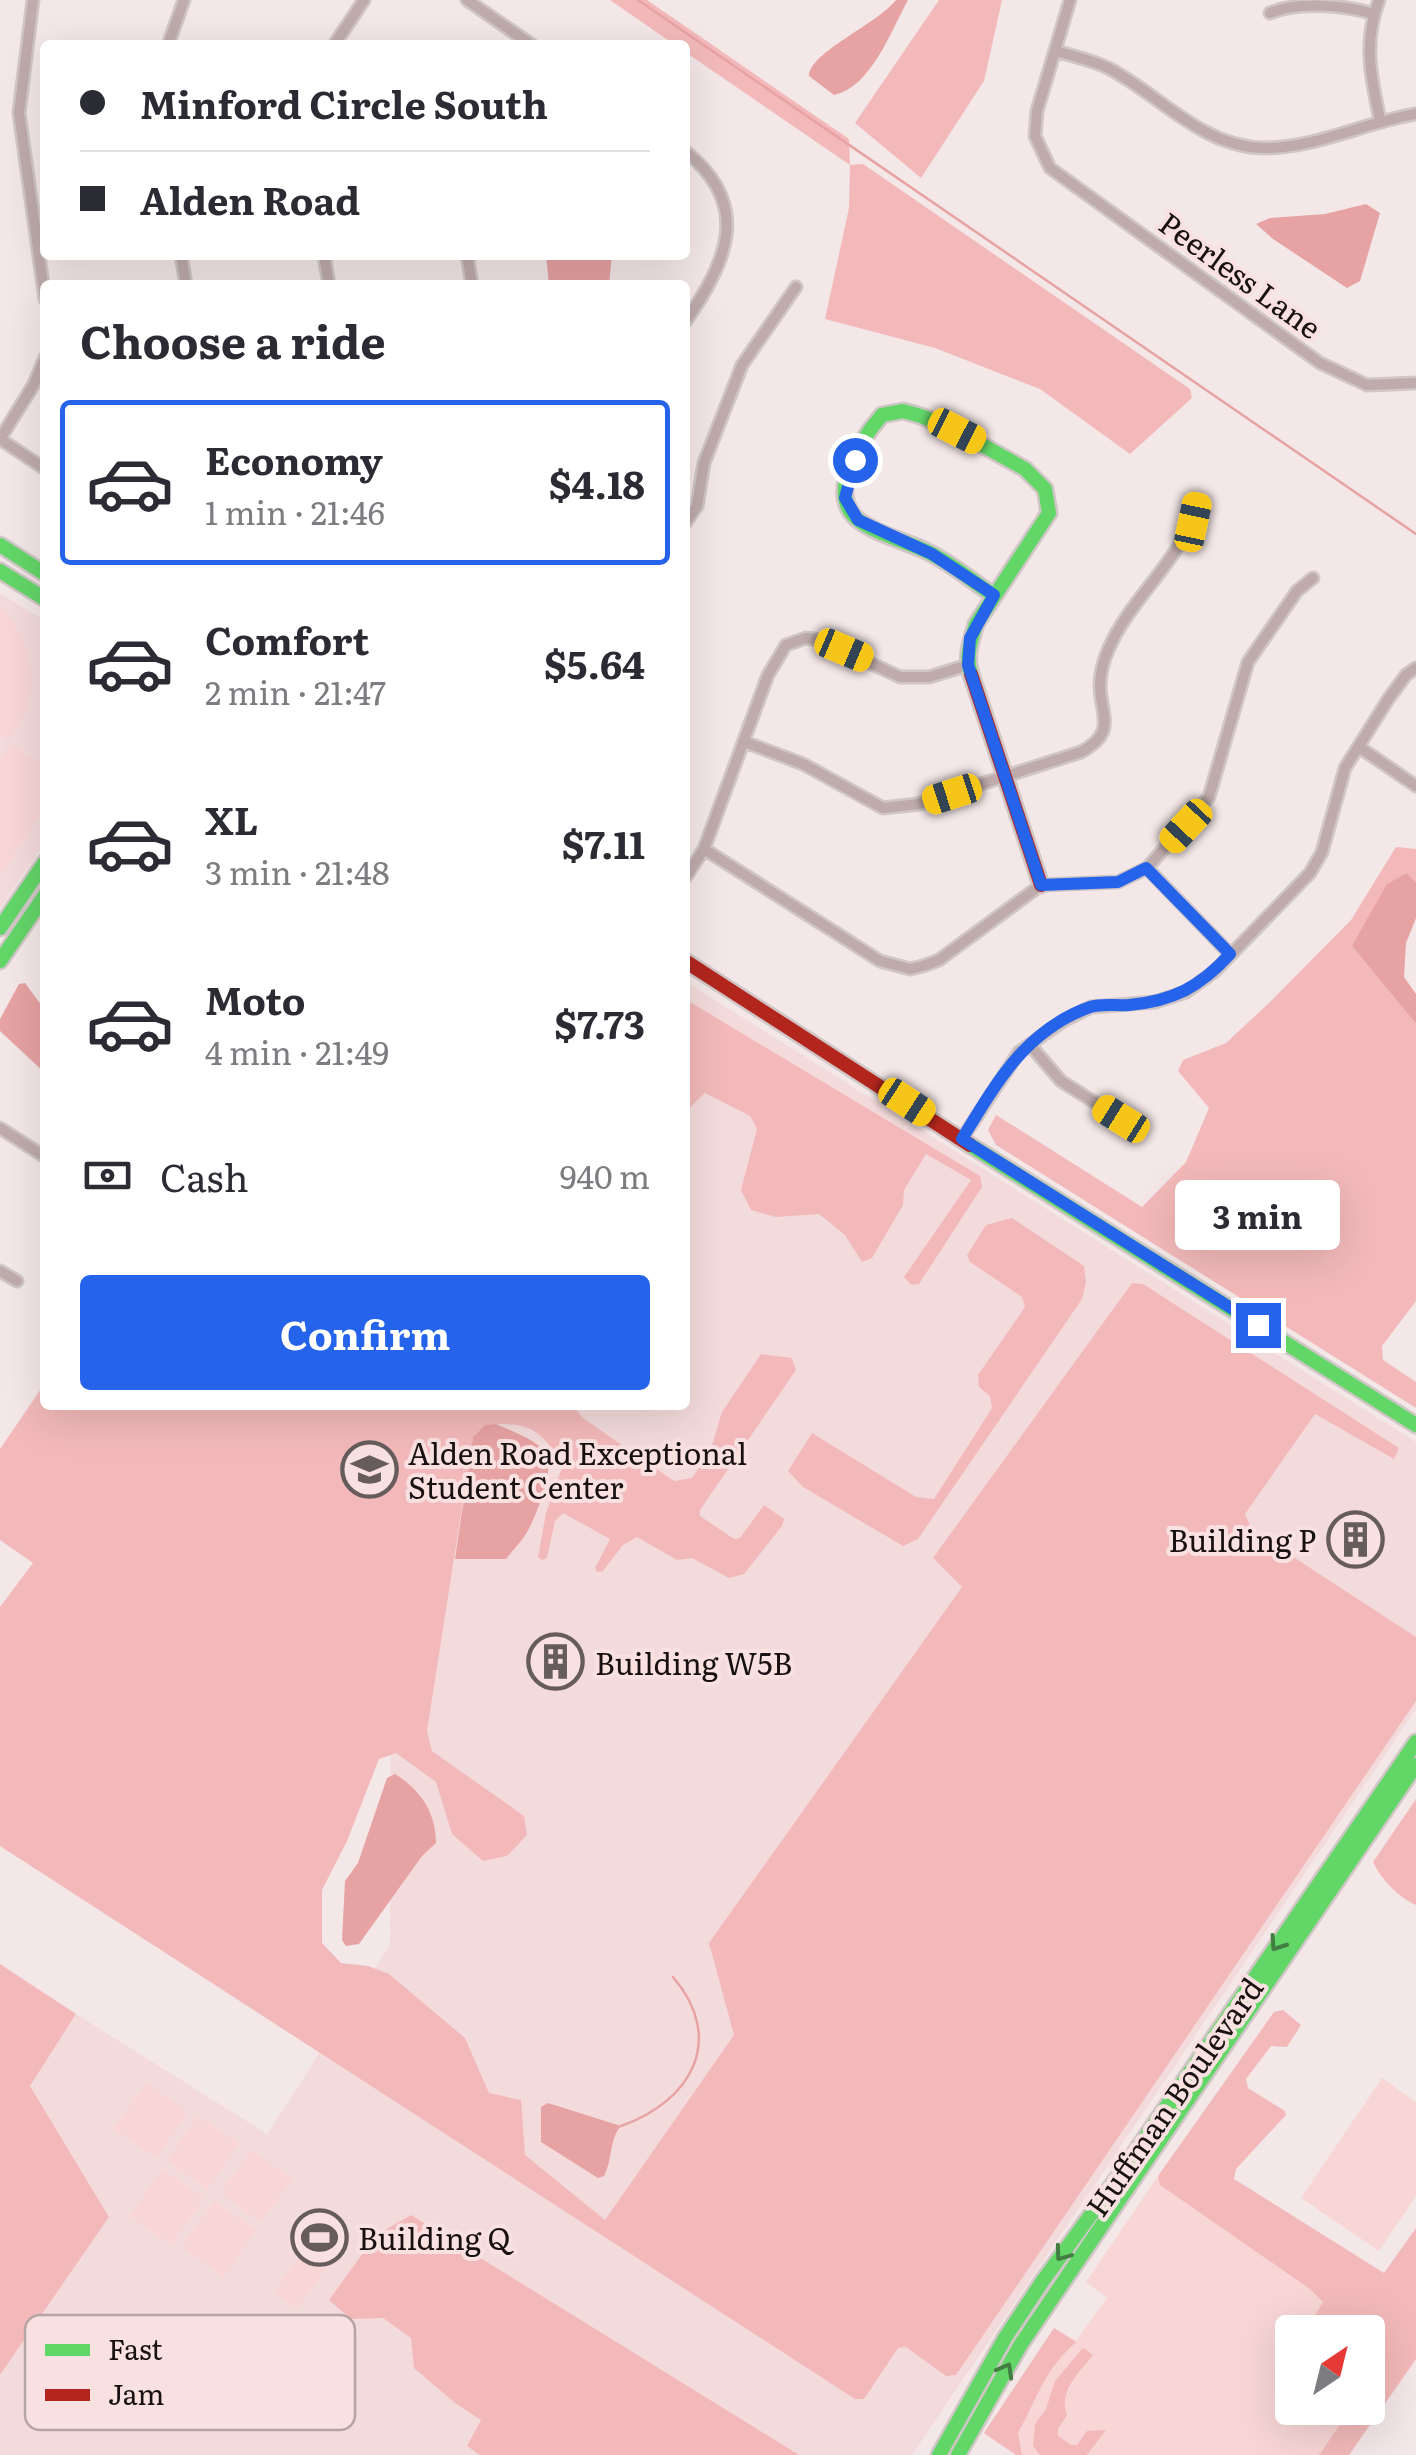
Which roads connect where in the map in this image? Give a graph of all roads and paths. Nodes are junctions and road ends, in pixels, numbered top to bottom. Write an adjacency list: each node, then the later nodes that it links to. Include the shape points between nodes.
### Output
1 (33, 0): 18 (street, via 19,112)
2 (184, 0): 10 (street)
3 (364, 0): 11 (street)
4 (467, 0): 9 (street)
5 (1070, 0): 14 (street)
6 (1379, 0): 8 (street)
7 (1270, 13): 8 (street, via 1285,6)
8 (1374, 14): 16 (street, via 1368,63)
9 (514, 32): 12 (street); 13 (street)
10 (170, 40)
11 (337, 40)
12 (508, 40)
13 (525, 40)
14 (1056, 51): 16 (street, via 1106,67 1227,142 1264,148 1308,142); 22 (street, Peerless Lane, via 1035,136 1050,168 1320,362 1367,385)
15 (1416, 114): 16 (street)
16 (1380, 120)
17 (690, 156): 20 (street, via 712,176 725,204 727,237 719,268)
18 (42, 280)
19 (796, 288): 26 (street, via 742,365)
20 (690, 314)
21 (40, 370): 23 (street)
22 (1416, 383)
23 (0, 439): 24 (street)
24 (40, 466)
25 (1198, 501): 37 (street, via 1190,530 1110,645 1100,686 1106,721 1101,736 1081,752)
26 (690, 516)
27 (0, 545): 28 (street)
28 (40, 571)
29 (0, 572): 32 (street)
30 (1314, 578): 40 (street, via 1297,591 1248,662 1210,797)
31 (994, 595): 31 (street, via 932,554 858,520 845,498 866,435 882,415 903,411 957,431 1024,469 1045,489 1048,514); 33 (street, via 970,638)
32 (40, 596)
33 (968, 665): 35 (street, via 930,677 900,677 821,640 794,641 779,652); 37 (street)
34 (1416, 668): 36 (street)
35 (745, 742): 37 (street, via 804,764 883,808 919,804); 39 (street)
36 (1359, 747): 38 (street); 48 (street, via 1346,768 1317,863)
37 (1006, 776): 43 (street)
38 (1416, 786)
39 (704, 850): 42 (street); 43 (street, via 880,961 910,969 939,960)
40 (1146, 868): 43 (street, via 1118,882); 48 (street)
41 (40, 870): 44 (street)
42 (690, 871)
43 (1041, 885)
44 (26, 891): 45 (street); 47 (street)
45 (40, 898)
46 (40, 906): 49 (street)
47 (0, 928)
48 (1230, 954): 51 (street, via 1186,992 1155,1002 1090,1007)
49 (0, 961)
50 (690, 964): 54 (street)
51 (1030, 1046): 53 (street, via 1062,1080); 54 (street, via 1011,1061)
52 (0, 1128): 55 (street)
53 (1138, 1130)
54 (962, 1139): 58 (street)
55 (40, 1154)
56 (0, 1270): 57 (street)
57 (17, 1281)
58 (1416, 1425)
59 (1416, 1742): 61 (street, Huffman Boulevard, one-way to 61, via 1042,2282)
60 (1416, 1765): 62 (street, Huffman Boulevard, one-way to 60, via 1020,2344)
61 (940, 2455)
62 (958, 2455)

